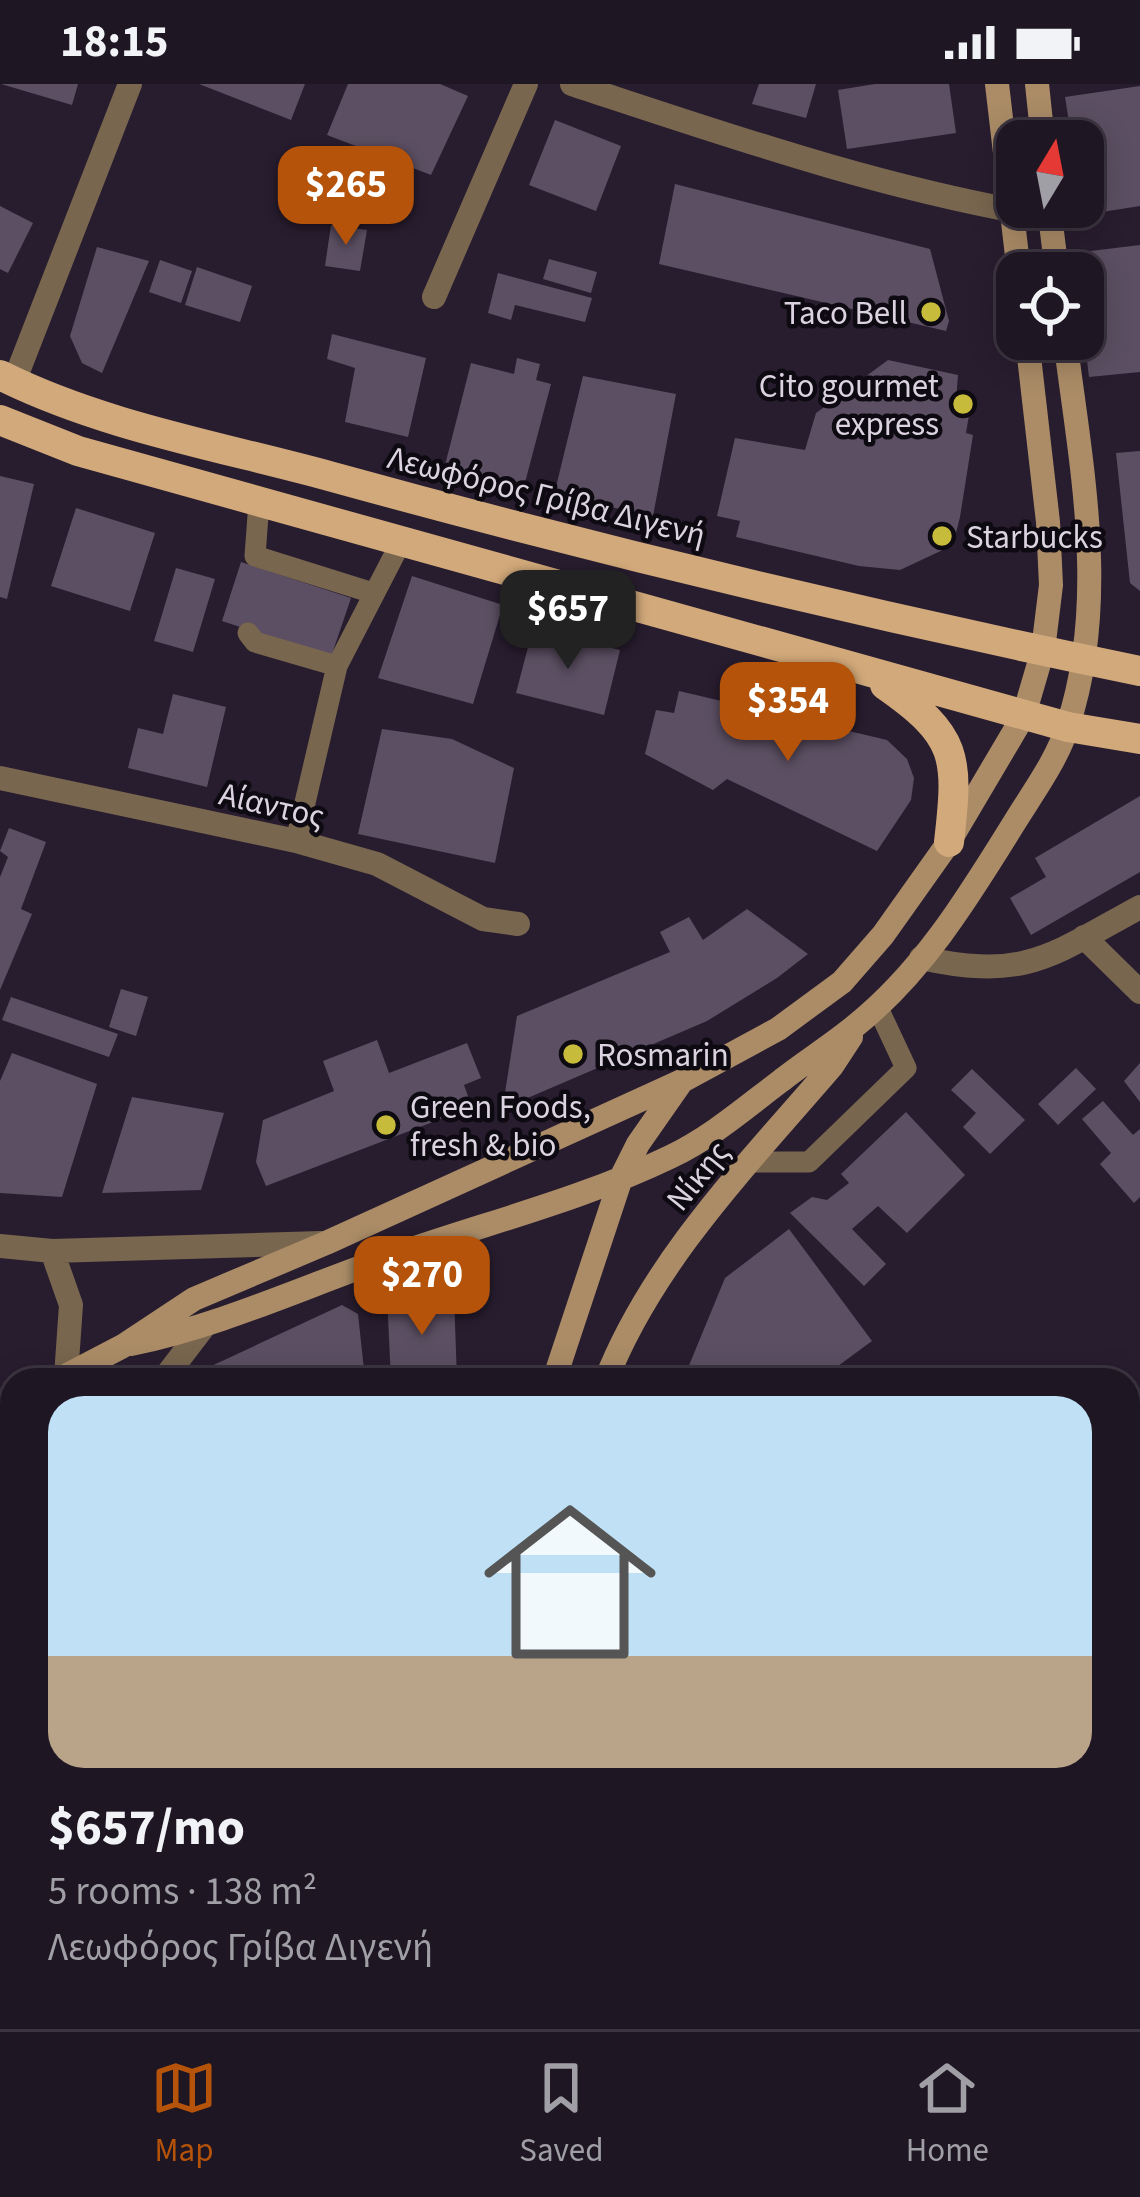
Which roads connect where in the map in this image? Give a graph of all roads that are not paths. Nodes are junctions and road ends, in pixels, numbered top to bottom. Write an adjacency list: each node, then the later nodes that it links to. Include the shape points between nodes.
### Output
1 (130, 84): 12 (street)
2 (526, 84): 9 (street)
3 (572, 84): 8 (street, via 818,165)
4 (997, 84): 6 (main road)
5 (1037, 84): 7 (main road)
6 (1001, 120)
7 (1040, 120)
8 (996, 208)
9 (434, 297)
10 (1029, 360): 18 (main road, via 1051,585)
11 (1068, 360): 19 (main road, via 1091,584)
12 (7, 378): 18 (main road, Λεωφόρος Γρίβα Διγενή, via 143,428 550,537)
13 (0, 420): 14 (main road, via 78,452)
14 (259, 502): 15 (main road); 16 (lane, via 254,556)
15 (401, 542): 16 (lane); 22 (main road)
16 (373, 592): 20 (lane)
17 (248, 634): 20 (lane)
18 (1043, 650): 19 (main road, Λεωφόρος Γρίβα Διγενή); 23 (main road)
19 (1083, 659): 21 (main road, Λεωφόρος Γρίβα Διγενή); 24 (main road)
20 (337, 666): 27 (lane)
21 (1140, 671)
22 (866, 672): 23 (main road); 28 (main road, via 943,735 955,791)
23 (1024, 715): 24 (main road); 28 (main road)
24 (1068, 727): 25 (main road); 32 (main road, via 970,894)
25 (1140, 739)
26 (0, 778): 27 (street, Αίαντος)
27 (296, 842): 30 (street, Αίαντος, via 377,864 483,919)
28 (949, 842): 36 (main road, via 842,982 778,1029)
29 (1140, 907): 31 (street)
30 (518, 924)
31 (1084, 937): 32 (street, via 1012,968); 33 (street)
32 (921, 958): 34 (main road)
33 (1140, 992)
34 (877, 1006): 35 (main road); 37 (lane, via 906,1068 809,1162)
35 (857, 1024): 37 (main road, Νίκης); 38 (main road, via 718,1130)
36 (684, 1079): 38 (main road, Νίκης); 39 (main road)
37 (750, 1162): 48 (main road, Νίκης, via 679,1251)
38 (621, 1178): 42 (main road); 47 (main road, Νίκης)
39 (326, 1243): 41 (street); 43 (main road, via 194,1299)
40 (0, 1246): 41 (street)
41 (52, 1250): 44 (street, via 71,1305)
42 (206, 1325): 43 (main road); 46 (street)
43 (123, 1346): 45 (main road)
44 (63, 1368)
45 (81, 1368)
46 (172, 1368)
47 (558, 1368)
48 (612, 1368)

